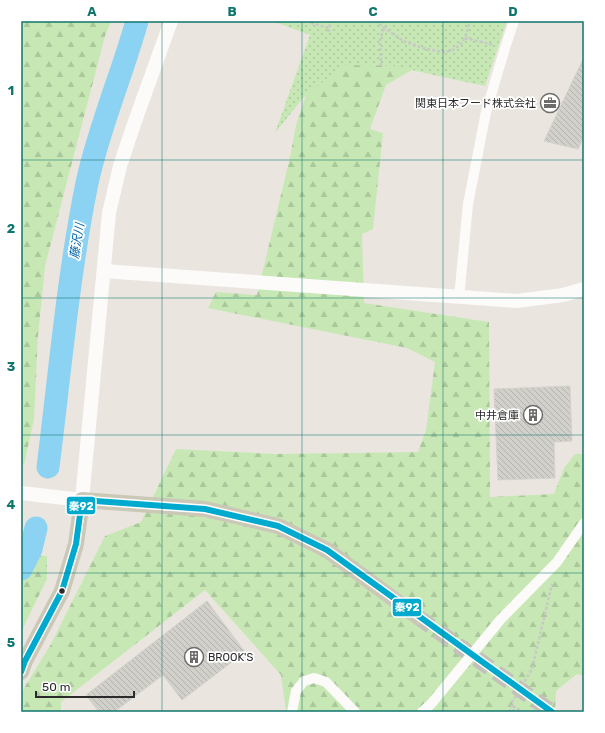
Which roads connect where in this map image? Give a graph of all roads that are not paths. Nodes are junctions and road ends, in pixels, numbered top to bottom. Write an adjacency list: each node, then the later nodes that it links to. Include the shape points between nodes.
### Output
1 (172, 21): 3 (street, via 120,166 109,213)
2 (514, 21): 5 (street, via 486,112 468,204)
3 (104, 271): 5 (street); 7 (street)
4 (584, 289): 5 (street, via 562,295 517,301)
5 (459, 298)
6 (21, 493): 7 (street)
7 (82, 500): 9 (main road, via 205,509 278,526 326,550); 10 (main road, via 76,544 62,591)
8 (584, 523): 13 (street, via 557,562 501,619)
9 (418, 617)
10 (21, 672)
11 (292, 712): 12 (street, via 296,691 304,681 314,678 326,682)
12 (355, 712)
13 (422, 712)

